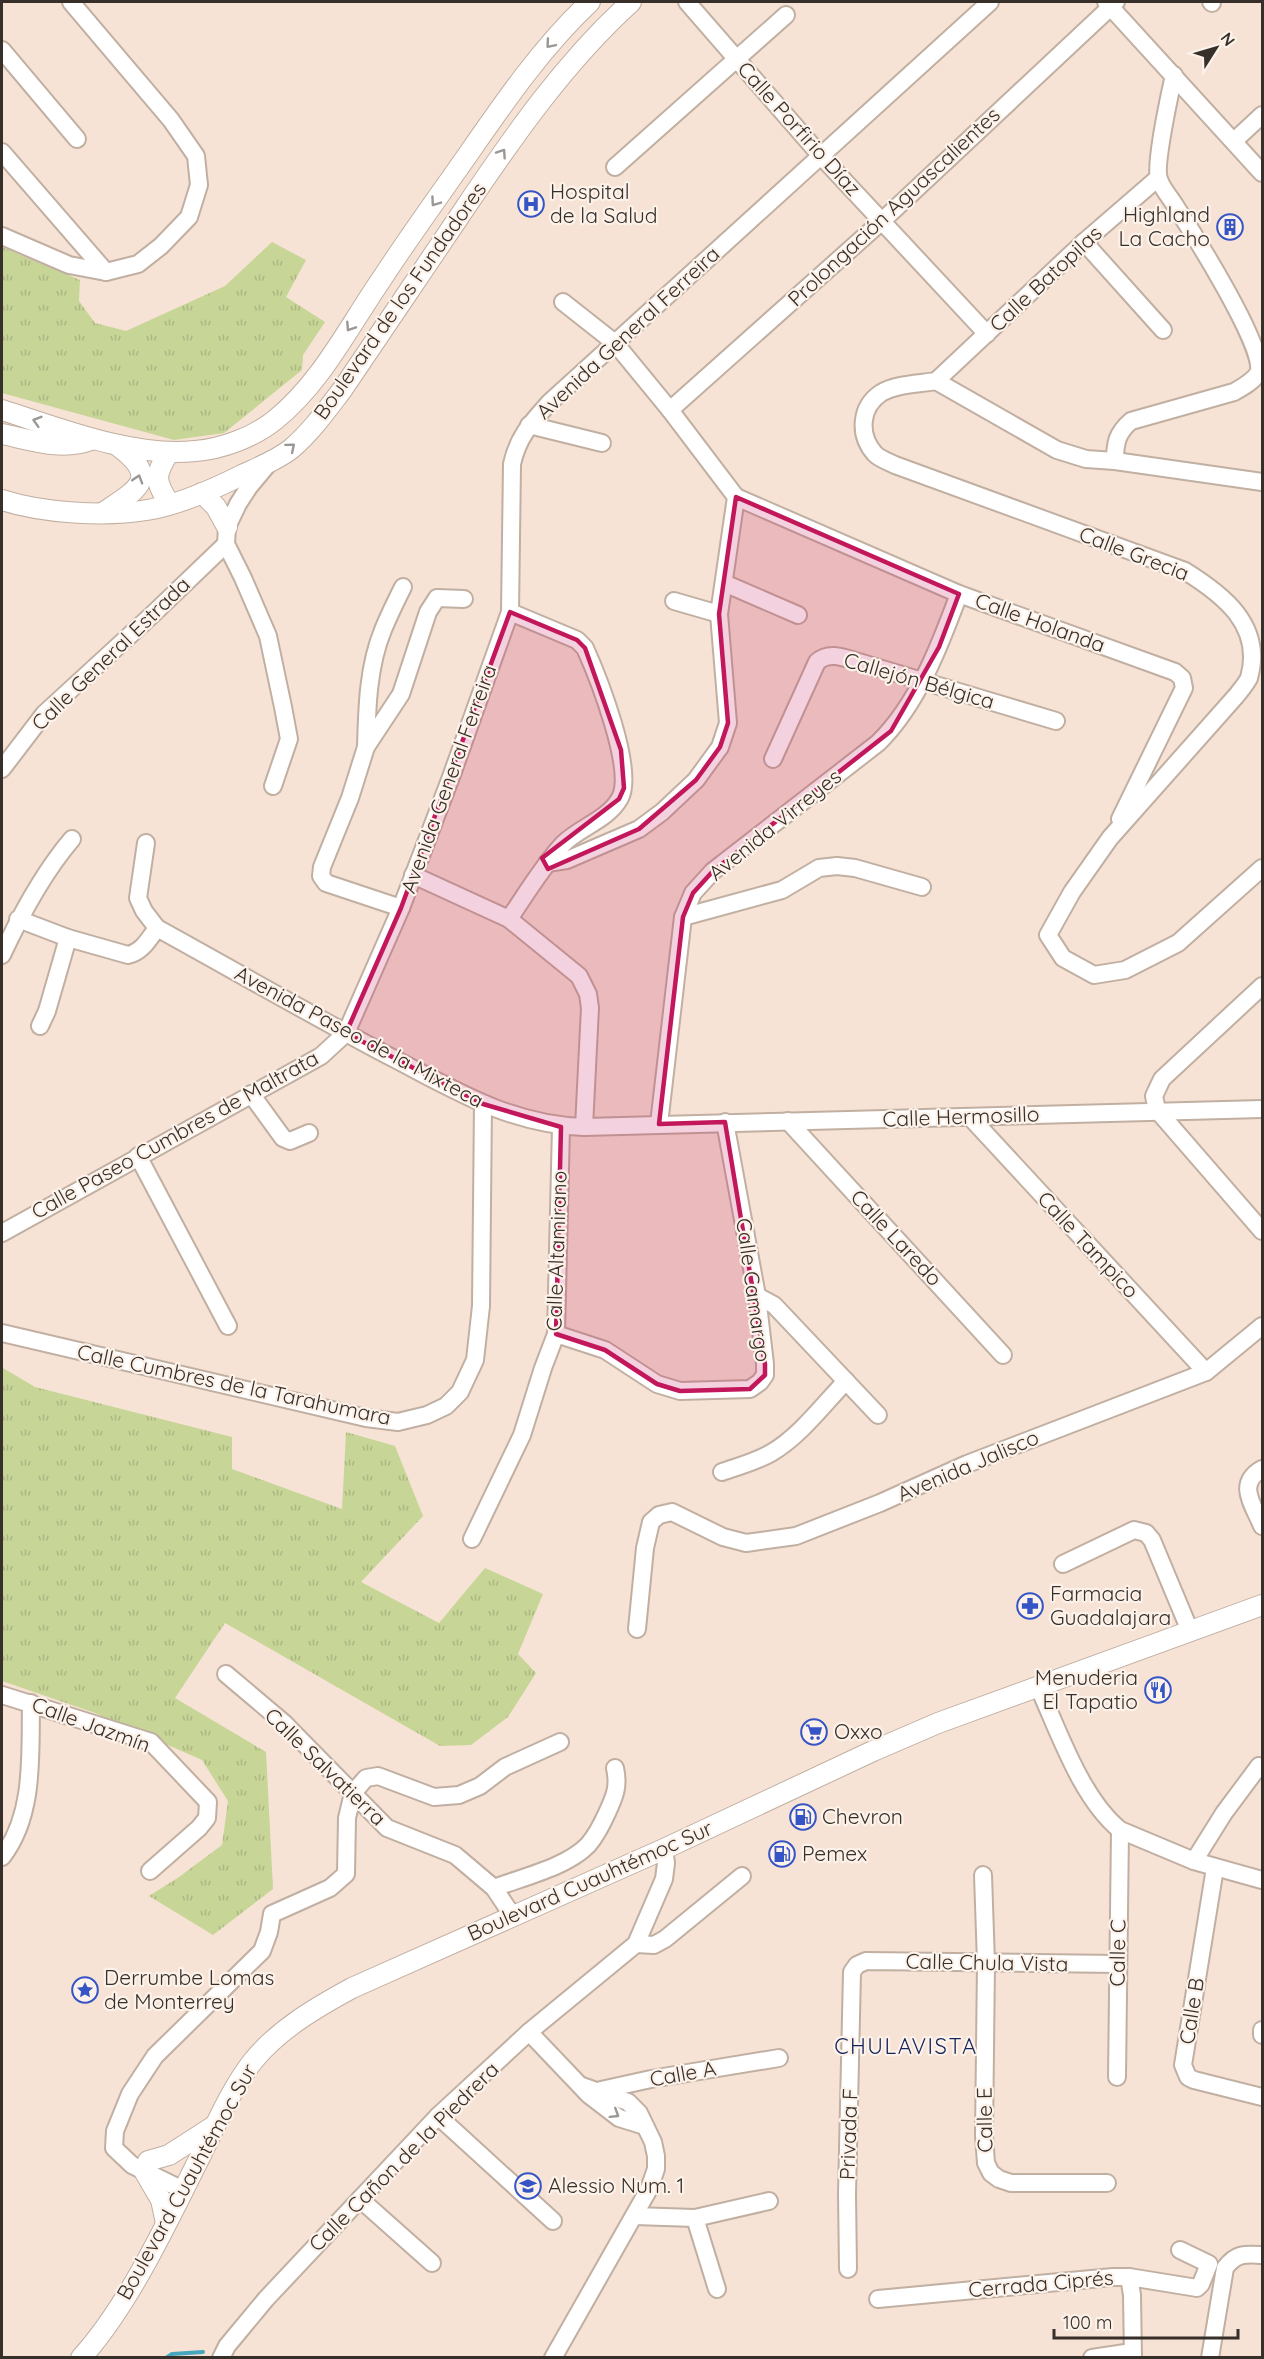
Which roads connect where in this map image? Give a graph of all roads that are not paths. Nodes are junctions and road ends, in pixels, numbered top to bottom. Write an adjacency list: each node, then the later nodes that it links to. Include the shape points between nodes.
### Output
1 (71, 2): 22 (street, via 171,120 196,156 199,184 189,218 138,264)
2 (590, 2): 35 (main road, Boulevard de los Fundadores, one-way to 35, via 506,100 299,398 273,422 243,438 196,451)
3 (631, 2): 37 (main road, Boulevard de los Fundadores, one-way to 3, via 290,449 319,421 528,115 570,64)
4 (687, 2): 9 (street, Calle Porfirio Díaz)
5 (990, 2): 15 (street, Avenida General Ferreira)
6 (1111, 3): 10 (street); 19 (street, Prolongación Aguascalientes)
7 (786, 15): 9 (street)
8 (2, 50): 12 (street)
9 (736, 60): 15 (street, Calle Porfirio Díaz); 16 (street)
10 (1174, 75): 13 (street); 18 (street, via 1164,117)
11 (1263, 115): 13 (street)
12 (77, 139)
13 (1234, 141): 17 (street)
14 (2, 152): 22 (street)
15 (821, 156): 19 (street, Calle Porfirio Díaz); 26 (street, Avenida General Ferreira)
16 (615, 167)
17 (1263, 173)
18 (1158, 178): 21 (street, Calle Batopilas); 36 (street, via 1238,304 1261,364 1248,384 1234,392 1131,421 1120,430)
19 (882, 221): 25 (street, Calle Porfirio Díaz); 29 (street, Prolongación Aguascalientes)
20 (2, 236): 22 (street, via 69,264)
21 (1084, 242): 24 (street); 25 (street, Calle Batopilas)
22 (106, 272)
23 (563, 302): 26 (street)
24 (1163, 330)
25 (987, 334): 27 (street, Calle Batopilas)
26 (615, 343): 29 (street); 30 (street, Avenida General Ferreira)
27 (936, 381): 36 (street, via 1057,450 1086,459); 59 (street, Calle Grecia, via 892,388 866,408 863,422 867,442 876,456 1185,571 1238,609 1251,631 1255,655 1249,678)
28 (2, 410): 32 (main road, Boulevard de los Fundadores, one-way to 28)
29 (670, 410): 40 (street)
30 (529, 425): 34 (street); 50 (street, Avenida General Ferreira, via 516,446 512,464)
31 (2, 434): 32 (main road, via 47,444 76,445)
32 (93, 439): 33 (main road, Boulevard de los Fundadores)
33 (114, 443): 35 (main road, Boulevard de los Fundadores); 43 (main road, one-way to 33, via 135,490 141,476 136,460)
34 (602, 443)
35 (169, 452): 42 (main road, via 157,476 158,485)
36 (1115, 461): 38 (street)
37 (269, 462): 39 (main road, Boulevard de los Fundadores); 44 (street, Calle General Estrada, via 249,487)
38 (1263, 482)
39 (202, 493): 42 (main road, Boulevard de los Fundadores); 44 (main road, via 216,507)
40 (736, 497): 45 (street); 47 (street, Calle Holanda)
41 (2, 500): 43 (main road, Boulevard de los Fundadores, via 40,510)
42 (170, 503): 43 (main road, Boulevard de los Fundadores, via 149,510)
43 (104, 512)
44 (227, 536): 57 (street, Calle General Estrada, via 153,614 44,714); 58 (street, via 268,636 289,739)
45 (724, 583): 51 (street); 52 (street)
46 (403, 587): 55 (street, via 382,631 374,663)
47 (959, 594): 53 (street, Avenida Virreyes, via 939,647); 59 (street, Calle Holanda, via 1175,672 1182,678 1184,688)
48 (464, 599): 55 (street, via 437,598 428,612 401,694)
49 (674, 601): 51 (street)
50 (510, 612): 62 (street, via 577,640 585,648 621,750 624,788 619,799 565,842); 64 (street, Avenida General Ferreira)
51 (719, 614): 62 (street, via 728,723 720,747 696,780 639,829 567,860)
52 (798, 615)
53 (921, 680): 54 (street, Callejón Bélgica); 56 (street, Callejón Bélgica, via 834,656 823,657 817,662); 67 (street, Avenida Virreyes, via 891,731 713,871 693,894)
54 (1056, 721)
55 (366, 747): 66 (street, via 321,876 326,883)
56 (773, 759)
57 (2, 769)
58 (273, 786)
59 (1110, 838): 63 (street, via 1048,935 1063,958 1094,975 1125,970 1178,943)
60 (72, 839): 68 (street)
61 (146, 843): 70 (street, Avenida Paseo de la Mixteca, via 138,898)
62 (547, 863): 69 (street)
63 (1263, 868)
64 (413, 874): 66 (street, Avenida General Ferreira); 69 (street)
65 (922, 887): 67 (street, via 855,868 819,868 782,890)
66 (401, 908): 75 (street, Avenida General Ferreira)
67 (683, 917): 83 (street, Avenida Virreyes)
68 (18, 919): 71 (street); 72 (street)
69 (509, 919): 85 (street, via 579,976 588,994)
70 (158, 928): 71 (street, via 142,948 128,955); 75 (street, Avenida Paseo de la Mixteca)
71 (68, 938): 74 (street)
72 (2, 955)
73 (1263, 986): 79 (street, via 1162,1079 1154,1096)
74 (40, 1026)
75 (346, 1033): 76 (street, Calle Paseo Cumbres de Maltrata, via 321,1056); 77 (street, Avenida Paseo de la Mixteca)
76 (251, 1094): 86 (street, via 283,1138 290,1141); 87 (street, Calle Paseo Cumbres de Maltrata)
77 (483, 1104): 84 (street, Avenida Paseo de la Mixteca, via 514,1117); 93 (street, Calle Cumbres de la Tarahumara, via 481,1306 475,1360 460,1392 446,1406 398,1422 366,1418)
78 (1263, 1109): 79 (street, Calle Hermosillo)
79 (1157, 1110): 80 (street, Calle Hermosillo); 88 (street)
80 (971, 1118): 81 (street, Calle Hermosillo); 96 (street, Calle Tampico)
81 (788, 1121): 82 (street, Calle Hermosillo); 95 (street, Calle Laredo)
82 (725, 1122): 83 (street, Calle Hermosillo); 90 (street, Calle Camargo)
83 (658, 1124): 85 (street, Avenida Paseo de la Mixteca)
84 (561, 1127): 85 (street, Avenida Paseo de la Mixteca); 94 (street, Calle Altamirano)
85 (584, 1127)
86 (309, 1133)
87 (138, 1156): 89 (street, Calle Paseo Cumbres de Maltrata); 91 (street)
88 (1263, 1231)
89 (2, 1233)
90 (757, 1296): 94 (street, Calle Camargo, via 765,1375 750,1389 680,1391 657,1384 605,1350); 97 (street, via 774,1305)
91 (228, 1326)
92 (1263, 1326): 96 (street, Avenida Jalisco)
93 (2, 1332)
94 (556, 1334): 102 (street, Calle Altamirano, via 522,1435)
95 (1003, 1355)
96 (1206, 1372): 105 (street, Avenida Jalisco, via 967,1464 796,1536 746,1543 723,1537 672,1512 659,1515 651,1522 645,1548)
97 (846, 1381): 98 (street); 100 (street, via 773,1452)
98 (878, 1415)
99 (1263, 1469): 101 (street, via 1248,1481 1247,1488)
100 (722, 1472)
101 (1263, 1526)
102 (472, 1539)
103 (1063, 1564): 106 (street, via 1134,1530 1146,1533)
104 (1263, 1605): 106 (main road, Boulevard Cuauhtémoc Sur)
105 (637, 1629)
106 (1190, 1631): 108 (main road, Boulevard Cuauhtémoc Sur)
107 (226, 1674): 114 (street, Calle Salvatierra, via 284,1723)
108 (1038, 1686): 115 (street, via 1088,1793); 116 (main road, Boulevard Cuauhtémoc Sur, via 873,1751)
109 (2, 1695): 110 (street, Calle Jazmín)
110 (31, 1704): 117 (street, via 29,1776 23,1813); 120 (street, Calle Jazmín, via 152,1742 208,1802 207,1818 199,1828)
111 (560, 1742): 114 (street, via 505,1767 480,1786 459,1795 434,1797 378,1776 366,1778)
112 (1259, 1766): 118 (street)
113 (615, 1768): 124 (street, via 618,1783 614,1797 590,1843 571,1858)
114 (353, 1793): 124 (street, Calle Salvatierra, via 387,1828 455,1855); 137 (street, via 347,1818 346,1874 330,1888 272,1914 262,1951 155,2056 130,2094 113,2139 114,2148 125,2157 136,2156)
115 (1120, 1830): 118 (street); 128 (street, Calle C)
116 (664, 1849): 125 (main road, Boulevard Cuauhtémoc Sur); 126 (street, Calle Cañon de la Piedrera, via 664,1879)
117 (2, 1857)
118 (1194, 1861): 119 (street)
119 (1215, 1868): 123 (street); 134 (street, Calle B, via 1183,2065 1188,2077 1194,2080)
120 (150, 1871)
121 (983, 1875): 127 (street, Calle E)
122 (742, 1876): 126 (street, via 665,1939 654,1945)
123 (1263, 1880)
124 (494, 1888): 125 (street, Calle Salvatierra)
125 (512, 1915): 136 (main road, Boulevard Cuauhtémoc Sur, via 318,2006 253,2061)
126 (636, 1944): 130 (street, Calle Cañon de la Piedrera)
127 (986, 1963): 128 (street, Calle Chula Vista); 129 (street, Calle Chula Vista, via 866,1961); 138 (street, Calle E, via 984,2136 986,2163 991,2173 1011,2183)
128 (1118, 1964): 132 (street, Calle C)
129 (857, 1965): 150 (street, Privada F, via 852,1972)
130 (529, 2032): 133 (street); 135 (street, Calle Cañon de la Piedrera)
131 (779, 2058): 133 (street, Calle A)
132 (1117, 2077)
133 (589, 2091): 142 (street, via 619,2118 645,2126 653,2142 656,2169)
134 (1263, 2097)
135 (438, 2116): 140 (street, Calle Cañon de la Piedrera); 144 (street)
136 (216, 2124): 137 (main road); 139 (main road, Boulevard Cuauhtémoc Sur)
137 (146, 2166): 139 (street); 145 (main road, via 161,2200)
138 (1107, 2183)
139 (186, 2184): 145 (main road, Boulevard Cuauhtémoc Sur)
140 (360, 2199): 148 (street); 156 (street, Calle Cañon de la Piedrera, via 266,2299)
141 (769, 2200): 143 (street)
142 (634, 2216): 143 (street); 157 (street)
143 (695, 2218): 152 (street)
144 (554, 2221)
145 (165, 2223): 155 (main road, Boulevard Cuauhtémoc Sur, via 117,2309)
146 (1180, 2250): 149 (street)
147 (1263, 2254): 149 (street, via 1245,2254)
148 (432, 2263)
149 (1217, 2266): 151 (street, via 1197,2288); 159 (street)
150 (848, 2269)
151 (1129, 2277): 153 (street, Cerrada Ciprés); 154 (street, Cerrada Ciprés)
152 (717, 2289)
153 (878, 2299)
154 (1133, 2355): 158 (street, Cerrada Ciprés)
155 (81, 2358)
156 (221, 2358)
157 (553, 2358)
158 (1092, 2358)
159 (1210, 2358)

